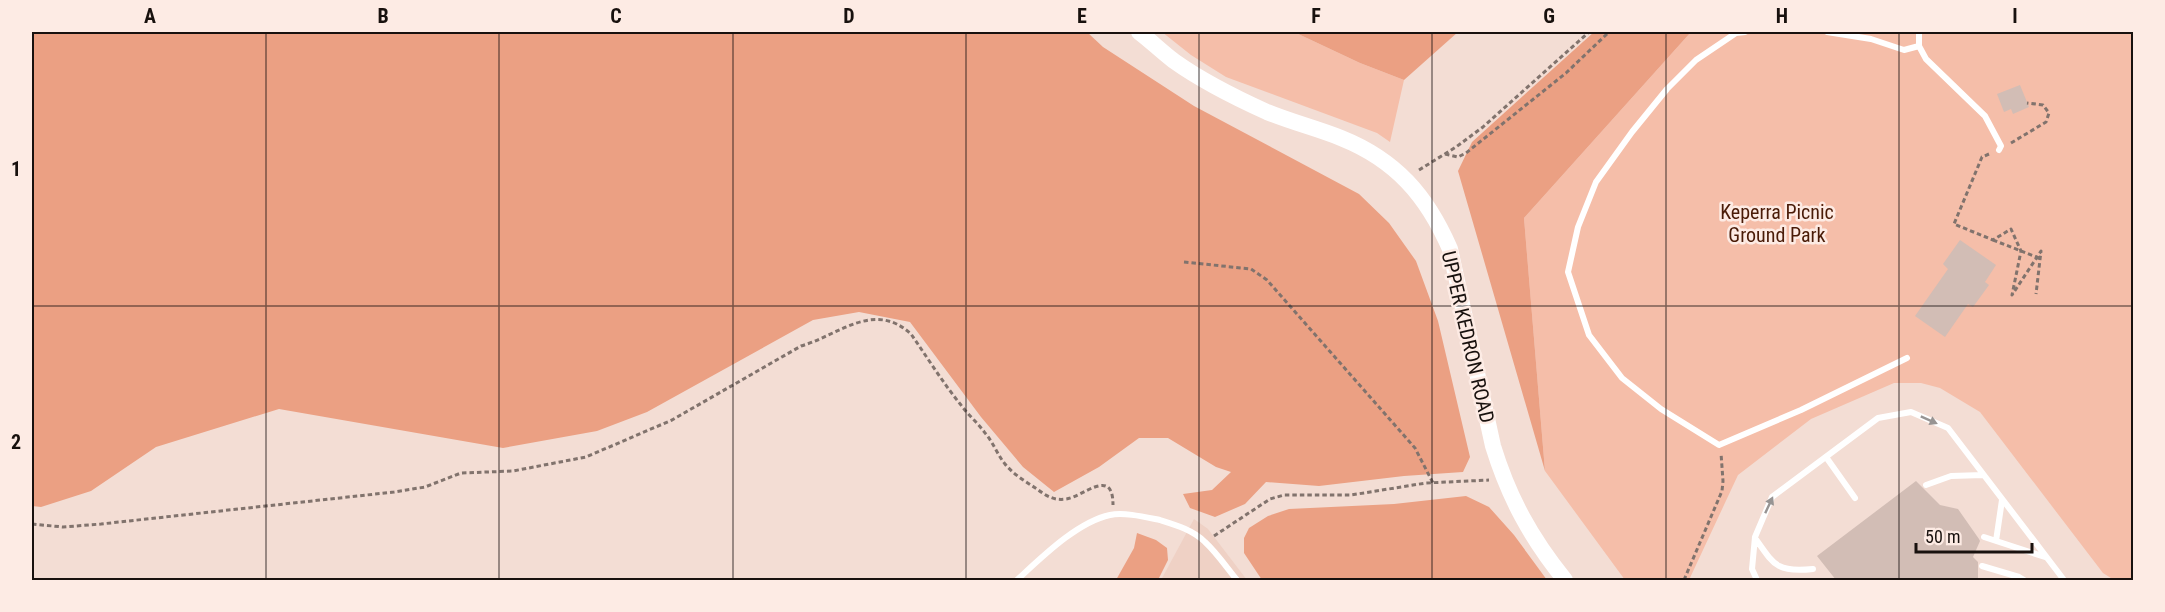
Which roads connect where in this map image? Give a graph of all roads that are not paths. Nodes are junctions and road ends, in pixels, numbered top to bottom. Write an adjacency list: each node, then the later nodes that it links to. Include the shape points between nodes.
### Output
1 (1139, 32): 21 (main road, UPPER KEDRON ROAD, via 1175,62 1231,95 1375,154 1421,196 1450,249 1502,477 1528,530)
2 (1745, 32): 7 (lane, via 1736,33 1696,60 1667,89 1596,182 1578,227 1568,272 1589,335 1622,378 1661,409 1719,445)
3 (1827, 32): 5 (lane, via 1871,39 1904,50)
4 (1919, 32): 5 (lane)
5 (1918, 46): 6 (lane, via 1926,59 1985,117 2001,146)
6 (1999, 150)
7 (1907, 358)
8 (1826, 457): 9 (lane, one-way to 9, via 1878,418 1911,412 1948,428); 11 (lane); 13 (lane, one-way to 8, via 1772,497)
9 (1983, 475): 10 (lane, via 1952,476); 12 (lane)
10 (1926, 485)
11 (1855, 498)
12 (2002, 500): 15 (lane); 16 (lane)
13 (1755, 537): 18 (lane, via 1772,563 1794,571); 22 (lane, via 1752,569)
14 (1984, 537): 15 (lane)
15 (1996, 541): 16 (lane)
16 (2045, 557): 24 (lane)
17 (1982, 566): 23 (lane)
18 (1813, 569)
19 (1017, 580): 20 (lane, via 1084,526 1113,514 1178,526 1205,542)
20 (1237, 580)
21 (1565, 580)
22 (1758, 580)
23 (2024, 580)
24 (2064, 580)

